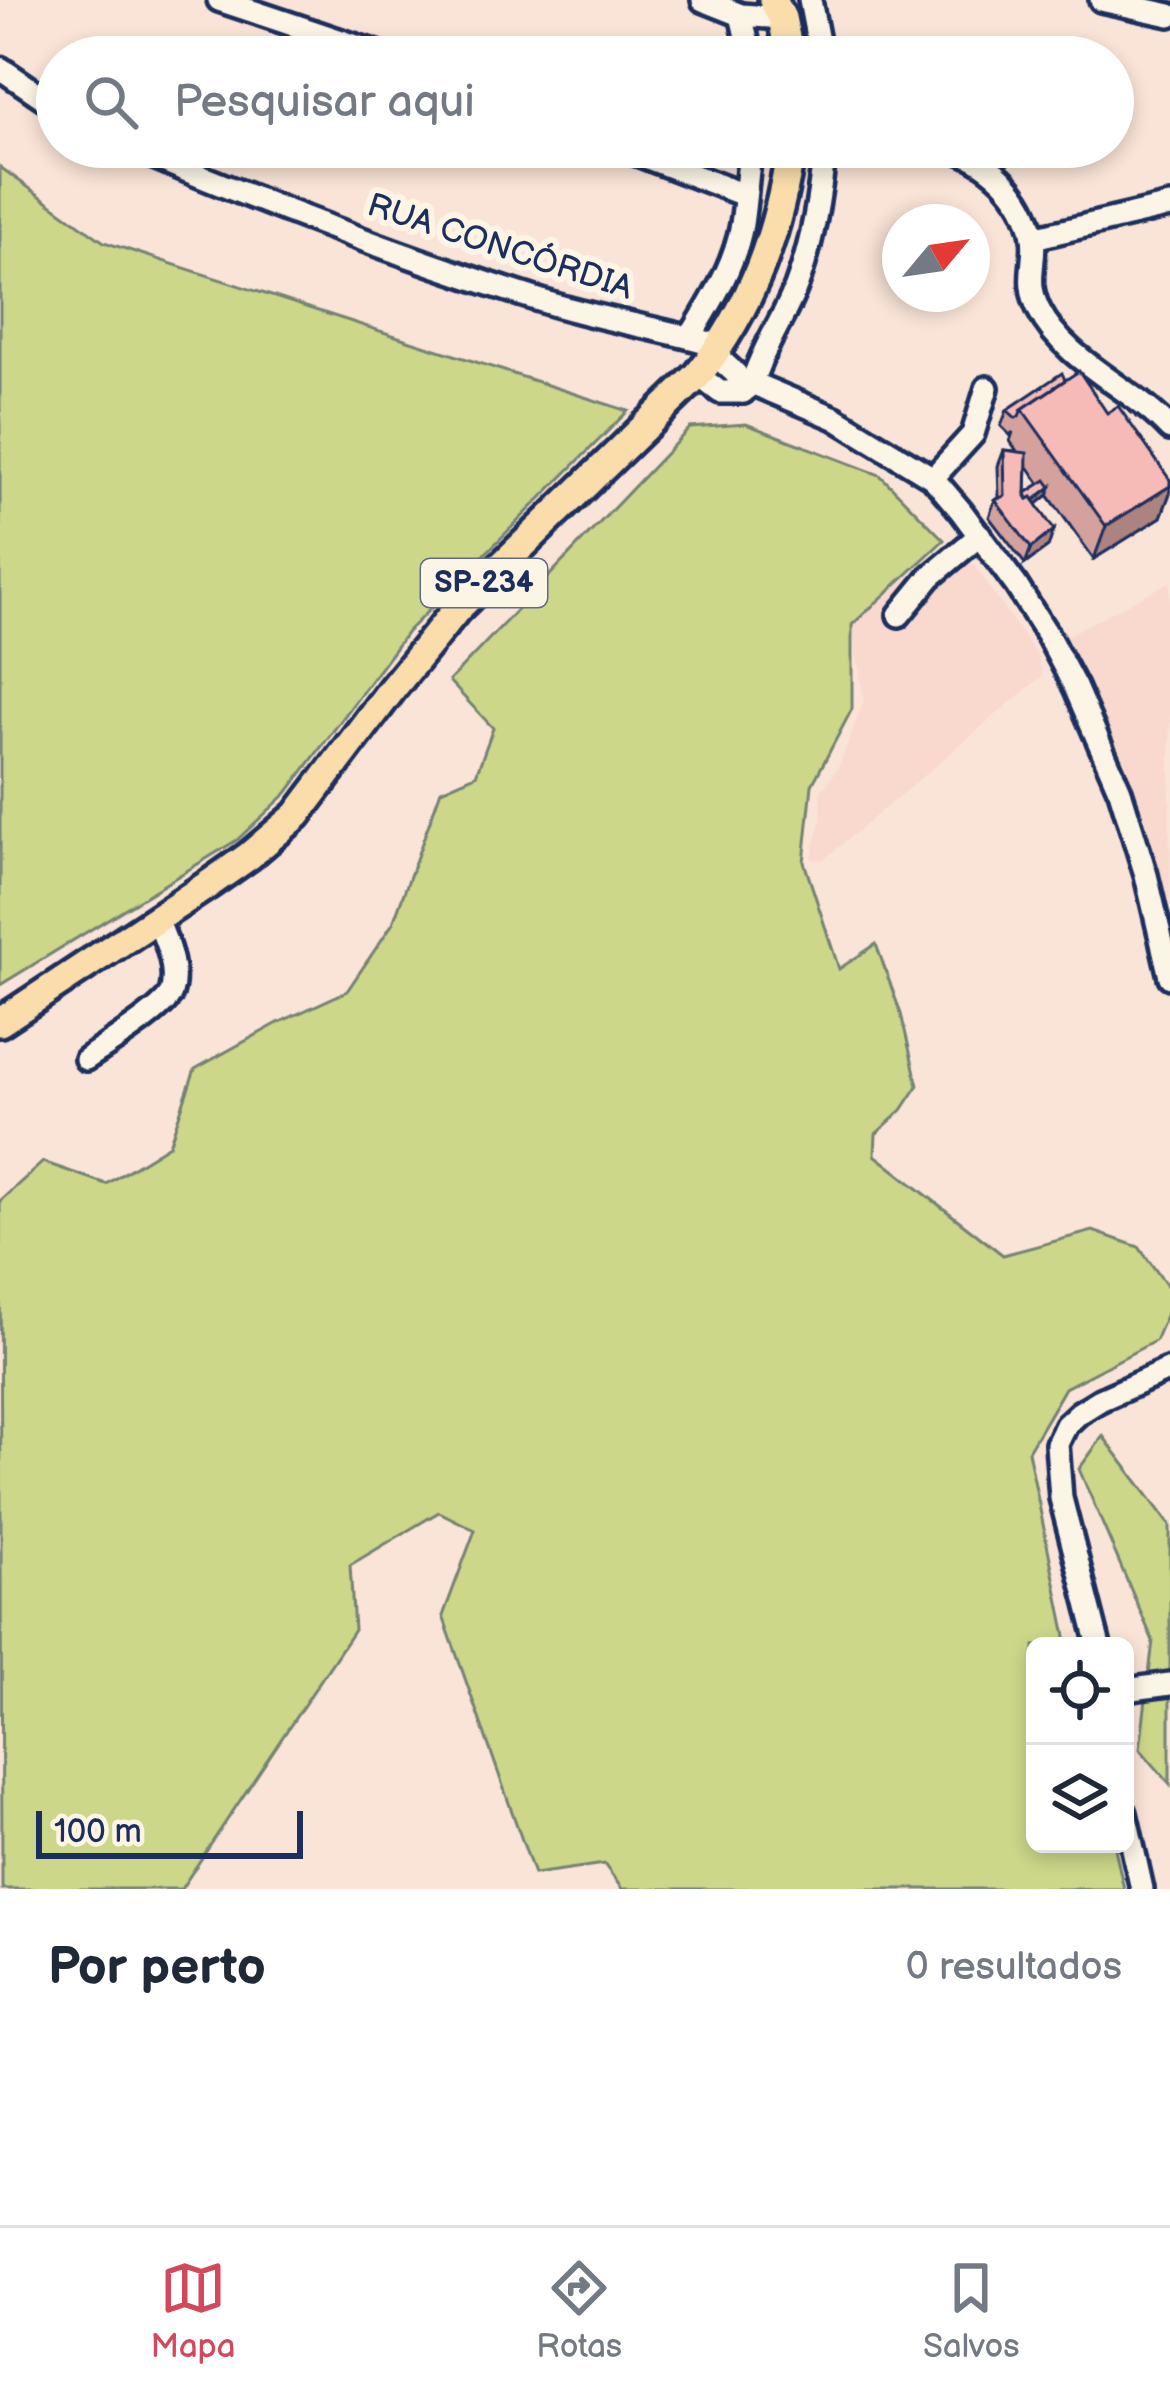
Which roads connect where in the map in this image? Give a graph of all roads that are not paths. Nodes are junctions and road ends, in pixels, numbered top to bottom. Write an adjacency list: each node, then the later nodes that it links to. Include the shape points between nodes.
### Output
1 (219, 0): 8 (street)
2 (704, 0): 6 (street)
3 (810, 0): 10 (street)
4 (1101, 0): 7 (street)
5 (777, 9): 6 (street)
6 (741, 15): 9 (street)
7 (1170, 15)
8 (326, 36)
9 (746, 36)
10 (817, 36)
11 (0, 68): 12 (street)
12 (36, 93)
13 (181, 168): 22 (street, RUA CONCÓRDIA, via 477,280)
14 (673, 168): 19 (street)
15 (748, 168): 19 (street)
16 (788, 168): 23 (main road, SP-234, via 769,250)
17 (823, 168): 24 (street, via 803,268)
18 (990, 168): 21 (street, via 1024,211)
19 (744, 196): 22 (street, via 733,257)
20 (1170, 206): 21 (street)
21 (1033, 238): 26 (street, via 1031,289 1045,319)
22 (690, 337): 23 (street, RUA CONCÓRDIA)
23 (711, 358): 24 (street, RUA CONCÓRDIA, via 720,392); 30 (main road, SP-234, via 457,609 297,814)
24 (747, 387): 27 (street, RUA CONCÓRDIA, via 835,418)
25 (987, 388): 27 (street, via 973,434)
26 (1170, 429)
27 (933, 478): 28 (street, RUA CONCÓRDIA)
28 (980, 535): 29 (street); 31 (street, RUA CONCÓRDIA, via 1047,634 1096,733 1140,854)
29 (899, 615)
30 (156, 916): 32 (main road, SP-234); 33 (street, via 171,993)
31 (1170, 977)
32 (0, 1022)
33 (86, 1059)
34 (1170, 1369): 35 (street, via 1100,1400 1066,1425 1057,1444 1061,1498)
35 (1098, 1637)
36 (1170, 1684): 37 (street)
37 (1134, 1689)
38 (1134, 1853): 39 (street)
39 (1142, 1889)

